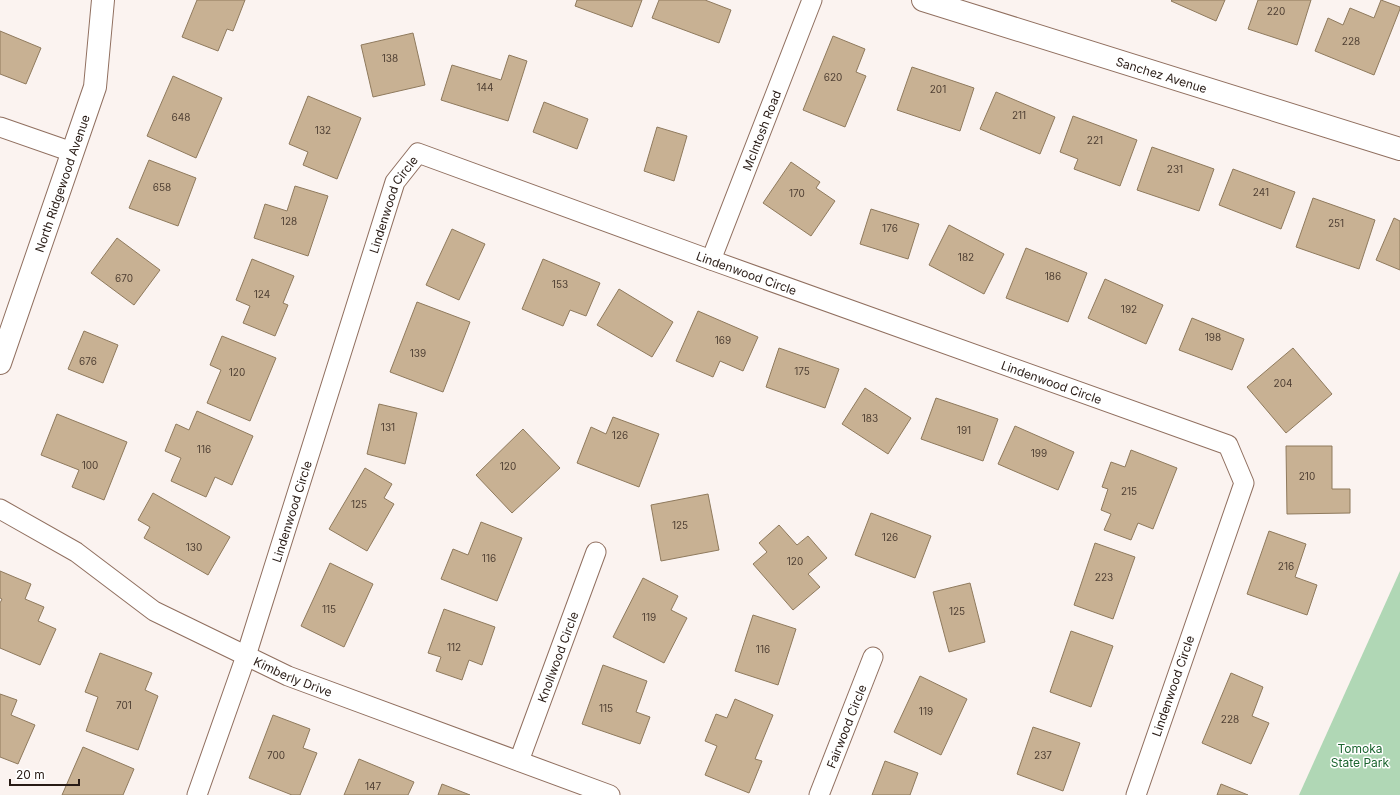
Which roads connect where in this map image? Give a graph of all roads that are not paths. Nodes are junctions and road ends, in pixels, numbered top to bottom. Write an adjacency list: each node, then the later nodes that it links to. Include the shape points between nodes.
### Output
1 (103, 0): 6 (street, North Ridgewood Avenue, via 96,87)
2 (812, 0): 7 (street, McIntosh Road)
3 (923, 0): 5 (street, Sanchez Avenue)
4 (0, 127): 6 (street)
5 (1400, 149)
6 (72, 152): 8 (street, North Ridgewood Avenue)
7 (711, 260): 11 (street, Lindenwood Circle, via 418,153 395,182); 17 (street, Lindenwood Circle, via 1228,445 1244,483)
8 (0, 363)
9 (0, 509): 11 (street, Kimberly Drive, via 76,552 154,611)
10 (596, 552): 13 (street, Knollwood Circle)
11 (246, 656): 13 (street, Kimberly Drive, via 288,676); 14 (street)
12 (873, 657): 16 (street, Fairwood Circle)
13 (519, 761): 15 (street, Kimberly Drive)
14 (197, 795)
15 (610, 795)
16 (819, 795)
17 (1136, 795)

